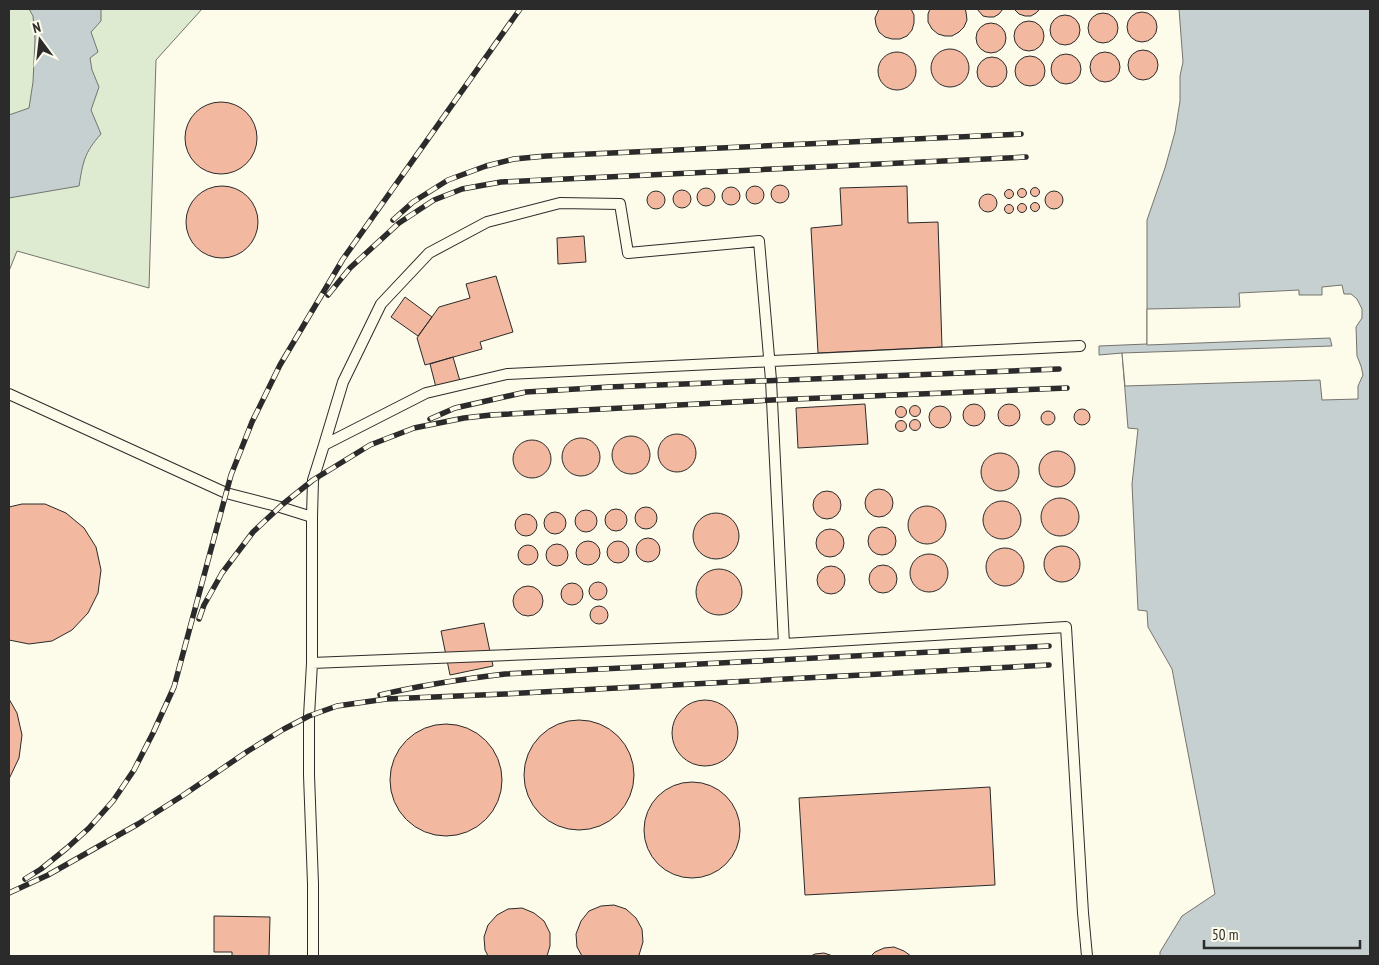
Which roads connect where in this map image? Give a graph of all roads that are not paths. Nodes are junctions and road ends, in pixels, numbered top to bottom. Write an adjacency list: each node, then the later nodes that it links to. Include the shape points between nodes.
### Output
1 (1080, 346): 2 (lane)
2 (769, 362): 4 (lane, via 507,374 426,393); 4 (lane, via 760,241 628,253 620,204 560,203 486,222 428,253 381,304 343,382); 6 (lane)
3 (9, 394): 5 (lane, via 226,493)
4 (324, 444): 5 (lane, via 313,480)
5 (312, 517): 7 (lane)
6 (784, 644): 7 (lane); 9 (lane, via 1066,627)
7 (312, 663): 8 (lane, via 309,775)
8 (313, 956)
9 (1087, 956)

